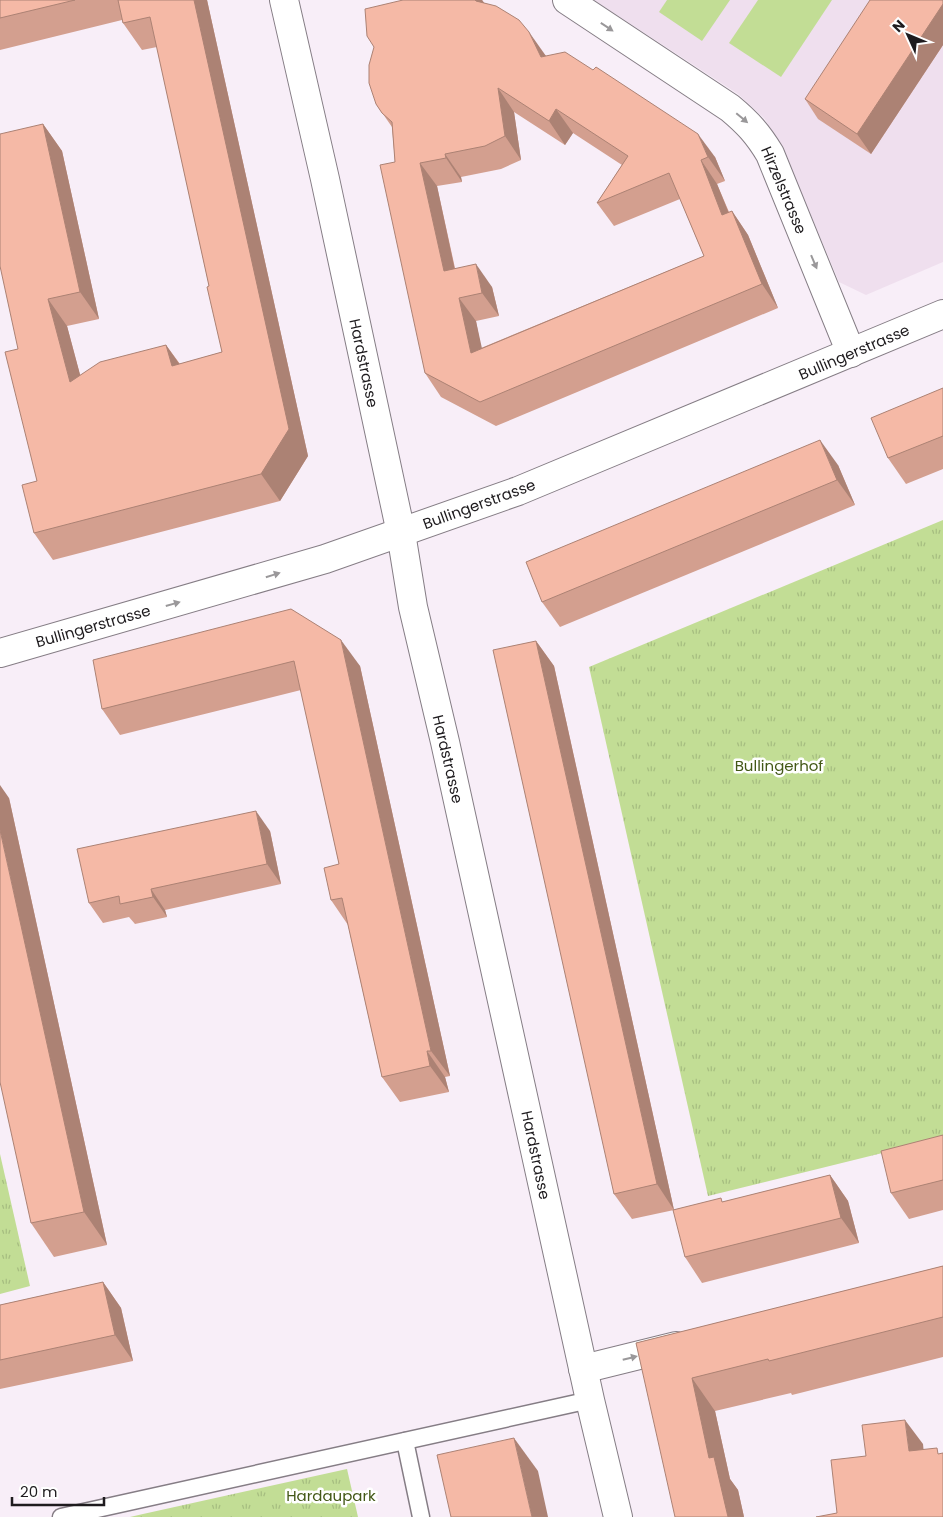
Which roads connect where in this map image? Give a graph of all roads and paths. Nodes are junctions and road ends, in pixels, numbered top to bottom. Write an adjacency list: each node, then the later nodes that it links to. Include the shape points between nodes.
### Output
1 (284, 0): 5 (street, Hardstrasse)
2 (567, 0): 4 (street, Hirzelstrasse, one-way to 4, via 730,108 759,135)
3 (943, 314): 4 (street, Bullingerstrasse)
4 (851, 353): 5 (street, Bullingerstrasse, via 518,491)
5 (400, 532): 6 (street, Bullingerstrasse, one-way to 5, via 300,567); 8 (street, Hardstrasse, via 413,607)
6 (0, 653)
7 (702, 1340): 8 (street, one-way to 7)
8 (583, 1369): 9 (street, Hardstrasse)
9 (590, 1400): 10 (lane); 13 (street, Hardstrasse)
10 (405, 1441): 11 (lane); 12 (lane)
11 (61, 1517)
12 (421, 1517)
13 (618, 1517)

